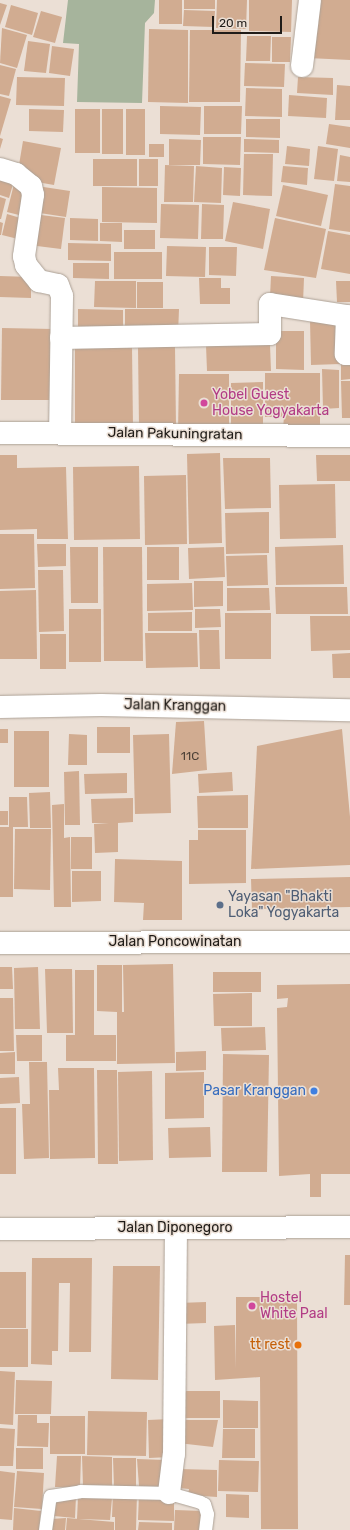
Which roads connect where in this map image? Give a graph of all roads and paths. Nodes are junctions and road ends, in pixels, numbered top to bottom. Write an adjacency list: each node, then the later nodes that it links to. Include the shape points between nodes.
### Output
1 (310, 0): 2 (street)
2 (302, 66)
3 (0, 169): 4 (street, via 16,174 31,186 33,195 24,256 31,274 39,281 52,282 61,290)
4 (61, 338): 5 (street, via 270,334 270,304 347,316 346,354); 6 (street)
5 (350, 354)
6 (60, 432): 7 (street, Jalan Pakuningratan); 8 (street, Jalan Pakuningratan)
7 (0, 433)
8 (350, 436)
9 (0, 706): 10 (street, Jalan Kranggan, via 101,705)
10 (350, 710)
11 (0, 942): 12 (street, Jalan Poncowinatan)
12 (350, 942)
13 (176, 1228): 14 (street, Jalan Diponegoro); 15 (street, Jalan Diponegoro); 16 (street, via 174,1454)
14 (350, 1228)
15 (0, 1229)
16 (169, 1493): 17 (lane, via 56,1493 50,1496); 18 (lane, via 204,1504 207,1514)
17 (45, 1530)
18 (205, 1530)

